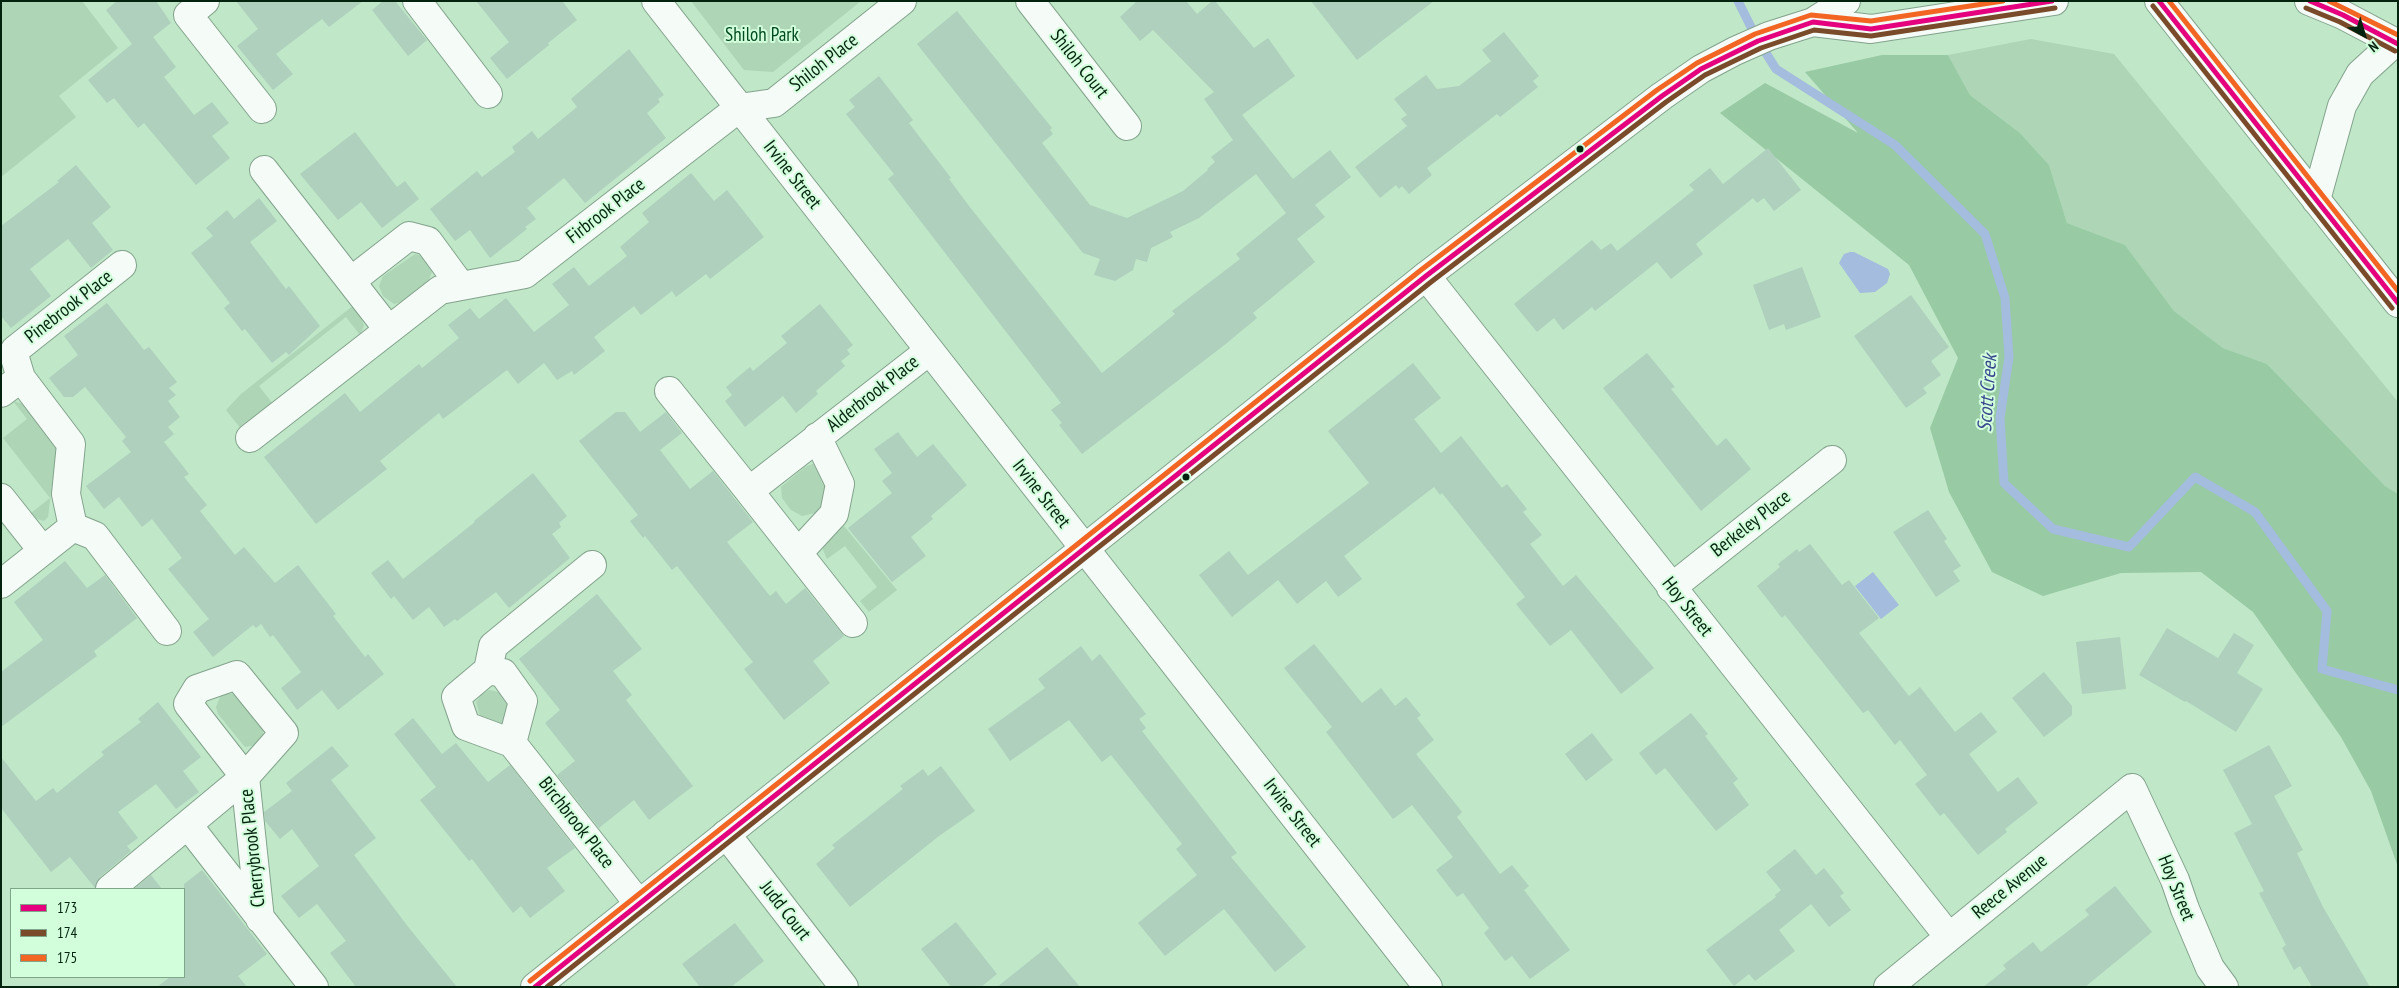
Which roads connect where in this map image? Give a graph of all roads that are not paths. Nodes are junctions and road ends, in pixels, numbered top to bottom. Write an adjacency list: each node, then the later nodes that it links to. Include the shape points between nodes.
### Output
1 (417, 1): 12 (street)
2 (656, 1): 13 (street, Irvine Street)
3 (902, 1): 13 (street, Shiloh Place, via 774,103)
4 (1030, 1): 15 (street, Shiloh Court)
5 (1846, 1): 10 (street)
6 (2054, 1): 10 (street, via 1871,29)
7 (2159, 1): 17 (street)
8 (2309, 1): 11 (street, via 2344,15)
9 (190, 6): 14 (street)
10 (1809, 23): 19 (street, via 1758,41 1714,62 1662,96)
11 (2396, 43): 17 (street, via 2360,74 2342,106)
12 (488, 94)
13 (739, 108): 21 (street, Firbrook Place, via 525,274); 24 (street, Irvine Street)
14 (262, 109)
15 (1127, 126)
16 (264, 170): 20 (street)
17 (2316, 200): 22 (street)
18 (122, 265): 25 (street, Pinebrook Place, via 15,350)
19 (1426, 276): 33 (street); 38 (street, Hoy Street)
20 (351, 281): 21 (street, via 408,236 428,241); 23 (street)
21 (462, 286): 23 (street, Firbrook Place, via 440,290)
22 (2398, 303)
23 (388, 329): 28 (street, Firbrook Place)
24 (929, 351): 27 (street, Alderbrook Place); 33 (street, Irvine Street)
25 (11, 386): 32 (street, Pinebrook Place, via 71,444 66,494)
26 (669, 390): 30 (street)
27 (817, 437): 30 (street, Alderbrook Place); 35 (street, Alderbrook Place, via 840,484 834,514)
28 (250, 438)
29 (1832, 460): 38 (street, Berkeley Place)
30 (749, 491): 35 (street)
31 (1, 498): 34 (street)
32 (74, 527): 34 (street); 40 (street, via 95,536)
33 (1085, 549): 45 (street); 53 (street, Irvine Street)
34 (43, 551): 37 (street)
35 (798, 553): 39 (street)
36 (592, 565): 41 (street, via 493,646)
37 (1, 584)
38 (1671, 588): 49 (street, Hoy Street)
39 (853, 623)
40 (168, 631)
41 (488, 670): 42 (street, via 503,673 523,701); 42 (street, via 456,697 466,726)
42 (512, 743): 47 (street, Birchbrook Place)
43 (2132, 788): 49 (street, Reece Avenue); 55 (street, Hoy Street, via 2175,880 2210,968)
44 (188, 825): 46 (street, Cherrybrook Place); 48 (street, Cherrybrook Place); 48 (street, Cherrybrook Place, via 245,777)
45 (726, 834): 47 (street); 52 (street, Judd Court)
46 (111, 888)
47 (639, 904): 51 (street)
48 (260, 919): 50 (street, Cherrybrook Place)
49 (1949, 937): 54 (street, Reece Avenue)
50 (314, 987)
51 (536, 987)
52 (844, 987)
53 (1428, 987)
54 (1888, 987)
55 (2224, 987)

